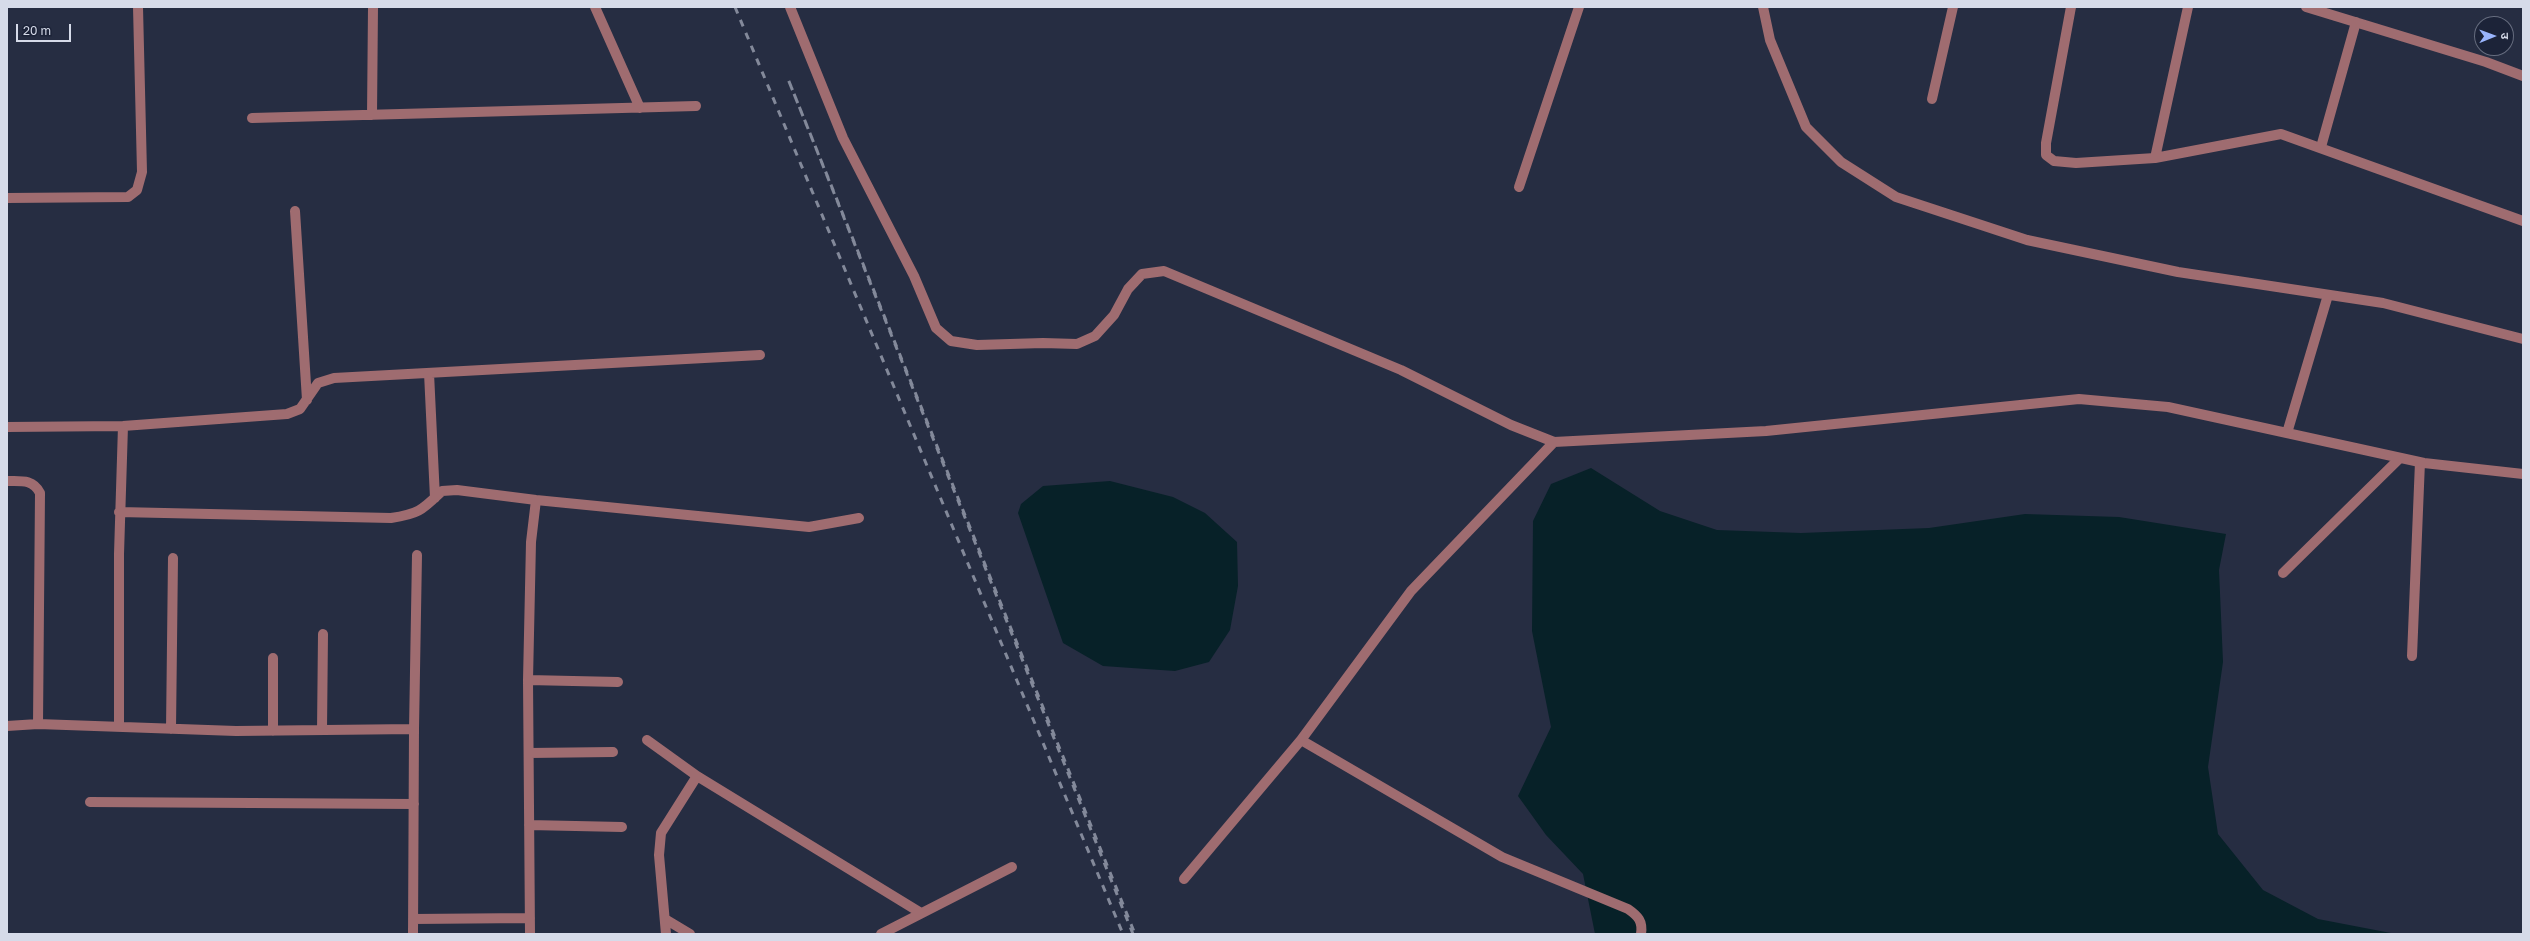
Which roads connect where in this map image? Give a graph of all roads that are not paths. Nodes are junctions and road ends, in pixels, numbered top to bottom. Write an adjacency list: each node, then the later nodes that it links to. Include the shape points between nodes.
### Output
1 (138, 7): 21 (street, via 142,172 137,190 128,197)
2 (372, 7): 16 (street)
3 (595, 7): 15 (street)
4 (790, 7): 32 (street, via 843,138 914,276 936,328 951,341 977,345 1077,344 1095,336 1114,315 1128,289 1142,274 1164,271 1401,370 1511,425)
5 (1579, 7): 20 (street)
6 (1763, 7): 24 (street, via 1770,40 1806,127 1841,162 1896,197 2027,240 2178,272)
7 (1953, 7): 13 (street)
8 (2071, 7): 19 (street, via 2046,155 2054,161 2076,164)
9 (2188, 7): 19 (street)
10 (2306, 7): 11 (street)
11 (2356, 22): 12 (street); 18 (street)
12 (2523, 76)
13 (1932, 99)
14 (696, 106): 15 (street)
15 (640, 108): 16 (street)
16 (372, 115): 17 (street)
17 (252, 118)
18 (2321, 147): 19 (street, via 2282,134); 23 (street)
19 (2155, 158)
20 (1519, 187)
21 (7, 198)
22 (294, 211): 28 (street)
23 (2523, 221)
24 (2328, 295): 25 (street, via 2383,303); 31 (street)
25 (2523, 339)
26 (760, 355): 27 (street)
27 (429, 373): 28 (street, via 326,380 318,383); 37 (street)
28 (307, 400): 29 (street, via 300,409 287,414)
29 (123, 426): 30 (street); 39 (street)
30 (7, 427)
31 (2287, 433): 32 (street, via 2168,407 2079,399 1766,431); 33 (street)
32 (1554, 442): 57 (street, via 1411,591)
33 (2400, 458): 34 (street); 43 (street)
34 (2420, 462): 35 (street); 45 (street)
35 (2523, 474)
36 (7, 481): 49 (street, via 25,481 33,484 40,493)
37 (435, 498): 38 (street, via 442,491 457,490); 39 (street, via 425,509 410,516 391,518)
38 (536, 500): 40 (street, via 809,527); 47 (street, via 532,542)
39 (119, 512): 51 (street)
40 (859, 518)
41 (417, 556): 53 (street)
42 (173, 558): 52 (street)
43 (2283, 573)
44 (323, 634): 54 (street)
45 (2412, 656)
46 (273, 658): 55 (street)
47 (528, 680): 48 (street); 58 (street)
48 (618, 682)
49 (38, 724): 50 (street); 51 (street)
50 (7, 726)
51 (119, 727): 52 (street)
52 (171, 729): 55 (street)
53 (414, 729): 54 (street); 62 (street)
54 (322, 730): 55 (street)
55 (273, 731)
56 (647, 740): 60 (street)
57 (1300, 740): 66 (street); 77 (street, via 1502,857 1628,909 1638,916 1642,924)
58 (529, 752): 59 (street); 63 (street)
59 (613, 752)
60 (697, 776): 67 (street); 70 (street, via 661,832 659,855)
61 (90, 802): 62 (street)
62 (414, 804): 69 (street)
63 (529, 826): 64 (street); 68 (street)
64 (622, 827)
65 (1012, 867): 67 (street)
66 (1184, 878)
67 (921, 913): 71 (street)
68 (530, 918): 69 (street); 73 (street)
69 (414, 919): 72 (street)
70 (665, 919): 74 (street); 75 (street)
71 (895, 931): 76 (street)
72 (414, 934)
73 (530, 934)
74 (666, 934)
75 (690, 934)
76 (880, 934)
77 (1641, 934)

